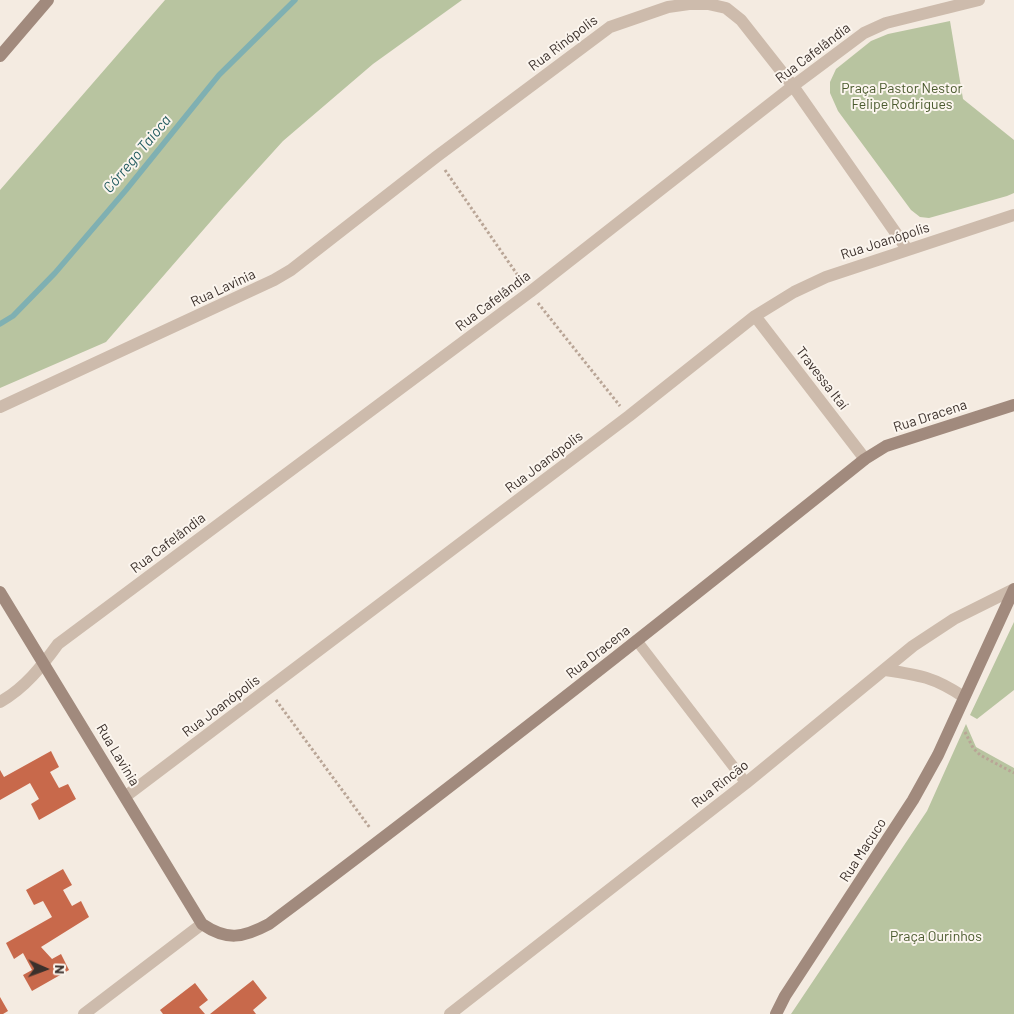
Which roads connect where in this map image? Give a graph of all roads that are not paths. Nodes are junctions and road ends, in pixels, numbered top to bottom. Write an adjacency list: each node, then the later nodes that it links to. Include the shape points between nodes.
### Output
1 (48, 0): 3 (street)
2 (979, 0): 4 (street, Rua Cafelândia, via 874,28)
3 (0, 56)
4 (792, 86): 5 (street, Rua Rinópolis, via 741,20 726,8 708,4 668,7 610,27); 7 (street, Rua Rinópolis); 15 (street, Rua Cafelândia, via 530,292 58,644)
5 (436, 157): 10 (street, Rua Lavinia, via 274,280)
6 (1014, 216): 7 (street, Rua Joanópolis)
7 (908, 249): 8 (street, Rua Joanópolis, via 826,277)
8 (755, 316): 11 (street, Travessa Itaí); 20 (street, Rua Joanópolis, via 621,422)
9 (1014, 405): 11 (street, Rua Dracena, via 886,446)
10 (0, 407)
11 (865, 459): 14 (street, Rua Dracena)
12 (1014, 589): 16 (street, Rua Rincão, via 954,619 913,646); 17 (street, Rua Macuco)
13 (0, 592): 15 (street, Rua Lavinia)
14 (637, 641): 19 (lane); 21 (street, Rua Dracena, via 269,924 238,936 224,935)
15 (44, 663): 18 (street, Rua Cafelândia, via 16,693); 20 (street, Rua Lavinia)
16 (885, 670): 17 (street, via 934,679); 19 (street, Rua Rincão)
17 (964, 697): 24 (street, Rua Macuco, via 913,800)
18 (0, 702)
19 (746, 783): 23 (street, Rua Rincão)
20 (126, 796): 21 (street, Rua Lavinia)
21 (207, 927): 22 (street)
22 (84, 1014)
23 (450, 1014)
24 (776, 1014)

